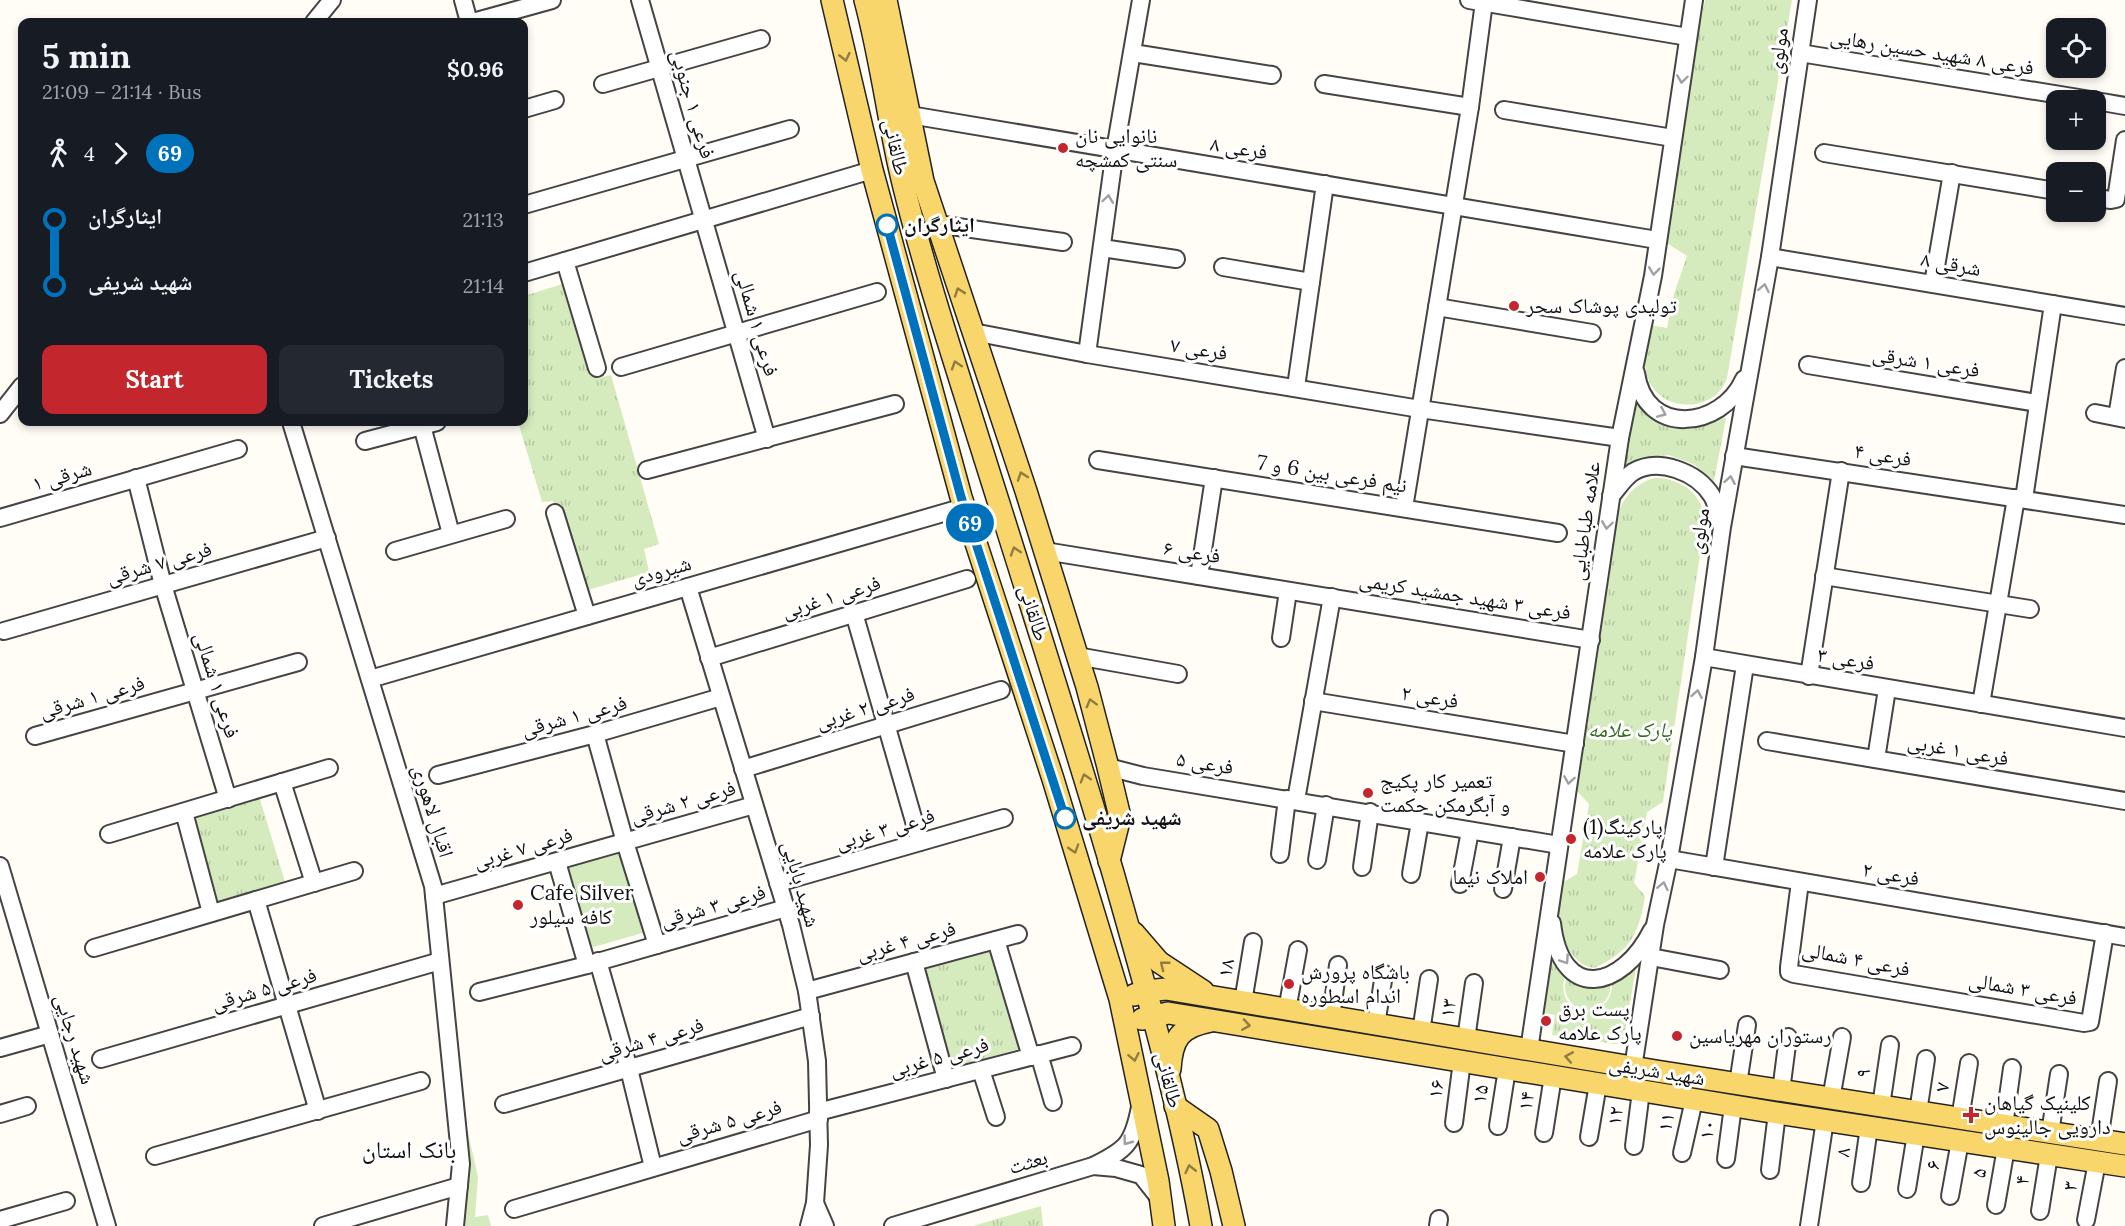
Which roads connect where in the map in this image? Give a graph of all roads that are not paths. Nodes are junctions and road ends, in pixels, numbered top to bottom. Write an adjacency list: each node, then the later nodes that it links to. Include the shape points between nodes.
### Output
1 (332, 0): 13 (street)
2 (463, 0): 14 (street)
3 (552, 0): 15 (street)
4 (640, 0): 21 (street, فرعی ۱ جنوبی)
5 (831, 0): 39 (main road, طالقانی, one-way to 39)
6 (865, 0): 18 (main road, طالقانی)
7 (877, 0): 18 (main road)
8 (886, 0): 32 (main road)
9 (1141, 0): 19 (street)
10 (1694, 0): 16 (street, علامه طباطبایی)
11 (1808, 0): 20 (street, مولوی)
12 (1477, 1): 16 (street); 29 (street)
13 (317, 18)
14 (470, 18)
15 (486, 18)
16 (1688, 37): 34 (street, علامه طباطبایی, one-way to 34)
17 (761, 39): 21 (street)
18 (875, 42): 165 (main road, طالقانی, one-way to 18, via 942,321 898,159)
19 (1133, 53): 22 (street); 36 (street)
20 (1800, 53): 25 (street, فرعی ۸ شهید حسین رهایی); 51 (street, مولوی)
21 (660, 69): 23 (street); 38 (street, فرعی ۱ جنوبی)
22 (1272, 75)
23 (603, 84)
24 (1324, 84): 29 (street)
25 (2046, 93)
26 (555, 100): 30 (street)
27 (2106, 103): 28 (street, فرعی ۸ شهید حسین رهایی)
28 (2125, 106)
29 (1470, 107): 45 (street)
30 (528, 108)
31 (1504, 110): 34 (street)
32 (910, 115): 36 (street, فرعی ۸); 47 (main road, via 923,181)
33 (790, 129): 38 (street)
34 (1673, 138): 48 (street, علامه طباطبایی)
35 (2125, 140): 43 (street, via 2116,199)
36 (1115, 150): 41 (street, فرعی ۸); 50 (street, one-way to 36)
37 (1824, 153): 40 (street)
38 (686, 160): 44 (street); 46 (street, فرعی ۱ جنوبی)
39 (872, 170): 46 (street); 95 (main road, طالقانی)
40 (1953, 173): 42 (street); 57 (street)
41 (1325, 184): 45 (street, فرعی ۸); 56 (street)
42 (2046, 189)
43 (2106, 199)
44 (528, 204)
45 (1454, 206): 48 (street, فرعی ۸); 60 (street)
46 (704, 220): 53 (street); 63 (street, فرعی ۱ شمالی)
47 (937, 224): 49 (street); 62 (main road, one-way to 47)
48 (1657, 240): 68 (street, علامه طباطبایی, one-way to 68)
49 (1063, 242)
50 (1102, 248): 52 (street); 65 (street)
51 (1770, 257): 57 (street, ۸ شرقی); 66 (street, مولوی, one-way to 51)
52 (1176, 259)
53 (565, 261): 55 (street); 70 (street)
54 (1223, 267): 56 (street)
55 (528, 272)
56 (1311, 282): 72 (street)
57 (1933, 284): 59 (street, ۸ شرقی)
58 (877, 292): 63 (street)
59 (2053, 304): 61 (street, ۸ شرقی); 74 (street)
60 (1437, 306): 64 (street); 76 (street)
61 (2125, 314)
62 (973, 332): 65 (street, فرعی ۷); 106 (main road, one-way to 62)
63 (736, 333): 69 (street); 84 (street, فرعی ۱ شمالی)
64 (1592, 333)
65 (1087, 354): 72 (street, فرعی ۷)
66 (1750, 363): 68 (street, one-way to 66, via 1638,389 1646,403 1663,416 1686,419 1705,416 1728,402); 87 (street, مولوی)
67 (1808, 365): 74 (street, فرعی ۱ شرقی)
68 (1635, 366): 83 (street, علامه طباطبایی)
69 (621, 367)
70 (597, 368)
71 (2125, 368): 79 (street)
72 (1296, 387): 76 (street, فرعی ۷)
73 (18, 394): 78 (street)
74 (2037, 403): 94 (street)
75 (895, 404): 84 (street)
76 (1420, 409): 83 (street, فرعی ۷); 96 (street)
77 (2095, 413): 79 (street)
78 (0, 414)
79 (2121, 418)
80 (292, 426): 104 (street, اقبال لاهوری)
81 (416, 426): 85 (street)
82 (427, 426): 103 (street)
83 (1620, 438): 93 (street, علامه طباطبایی)
84 (768, 439): 89 (street)
85 (365, 441)
86 (238, 449): 91 (street, ۱ شرقی)
87 (1734, 456): 90 (street, فرعی ۴); 101 (street, مولوی, one-way to 87)
88 (1098, 460): 92 (street, نیم فرعی بین 6 و 7)
89 (647, 470)
90 (1841, 471): 94 (street, فرعی ۴); 108 (street)
91 (136, 478): 99 (street, ۱ شرقی); 110 (street)
92 (1214, 478): 96 (street, نیم فرعی بین 6 و 7); 107 (street)
93 (1611, 497): 101 (street, via 1631,473 1663,466 1689,475 1712,496); 120 (street, علامه طباطبایی, one-way to 120)
94 (2020, 499): 98 (street); 114 (street)
95 (964, 507): 111 (street, شیرودی); 206 (main road, طالقانی, one-way to 206)
96 (1404, 508): 102 (street, نیم فرعی بین 6 و 7)
97 (555, 513): 117 (street)
98 (2125, 515)
99 (0, 518)
100 (506, 519): 103 (street)
101 (1722, 527): 122 (street, مولوی)
102 (1558, 533)
103 (451, 534): 105 (street)
104 (327, 538): 110 (street, فرعی ۷ شرقی); 128 (street, اقبال لاهوری)
105 (395, 551)
106 (1045, 551): 107 (street, فرعی ۶); 121 (main road)
107 (1199, 576): 112 (street, فرعی ۶)
108 (1824, 576): 114 (street); 127 (street)
109 (967, 579): 116 (street, فرعی ۱ غربی)
110 (163, 585): 118 (street, فرعی ۷ شرقی); 131 (street, فرعی ۱ شمالی)
111 (688, 587): 117 (street, شیرودی); 123 (street, شهید بابایی)
112 (1288, 591): 113 (street, فرعی ۶); 119 (street)
113 (1332, 597): 120 (street, فرعی ۳ شهید جمشید کریمی); 133 (street)
114 (1997, 604): 115 (street); 134 (street)
115 (2031, 609)
116 (854, 613): 123 (street, فرعی ۱ غربی); 135 (street)
117 (587, 616): 128 (street, شیرودی)
118 (4, 631)
119 (1281, 638)
120 (1591, 640): 140 (street, علامه طباطبایی)
121 (1077, 656): 126 (street); 142 (main road, one-way to 121)
122 (1704, 657): 125 (street, فرعی ۳); 163 (street, مولوی, one-way to 122)
123 (709, 658): 132 (street, شهید بابایی)
124 (298, 662): 131 (street)
125 (1745, 665): 127 (street, فرعی ۳); 169 (street)
126 (1178, 674)
127 (1809, 676): 129 (street, فرعی ۳)
128 (370, 679): 177 (street, اقبال لاهوری)
129 (1887, 688): 134 (street, فرعی ۳); 141 (street)
130 (1001, 690): 135 (street, فرعی ۲ غربی)
131 (196, 691): 138 (street, فرعی ۱ شرقی); 147 (street, فرعی ۱ شمالی)
132 (721, 697): 137 (street, فرعی ۱ شرقی); 144 (street, شهید بابایی)
133 (1313, 701): 140 (street, فرعی ۲); 148 (street)
134 (1981, 704): 136 (street, فرعی ۳)
135 (886, 726): 144 (street, فرعی ۲ غربی); 160 (street)
136 (2125, 728)
137 (595, 734): 145 (street, فرعی ۱ شرقی); 159 (street)
138 (35, 736)
139 (1767, 741): 141 (street)
140 (1575, 744): 161 (street, علامه طباطبایی, one-way to 161)
141 (1876, 759): 149 (street, فرعی ۱ غربی)
142 (1108, 767): 148 (street, فرعی ۵); 165 (main road, via 1120,817)
143 (329, 768): 146 (street)
144 (743, 769): 150 (street, شهید بابایی)
145 (438, 776)
146 (282, 782): 147 (street); 173 (street)
147 (228, 799): 152 (street)
148 (1292, 800): 151 (street, فرعی ۵); 162 (street)
149 (2125, 801)
150 (754, 805): 159 (street, فرعی ۲ شرقی); 174 (street, شهید بابایی)
151 (1326, 805): 153 (street, فرعی ۵); 164 (street)
152 (184, 812): 157 (street); 181 (street)
153 (1370, 812): 155 (street, فرعی ۵); 168 (street)
154 (1004, 818): 160 (street, فرعی ۳ غربی)
155 (1420, 822): 156 (street, فرعی ۵); 171 (street)
156 (1470, 831): 158 (street, فرعی ۵); 175 (street)
157 (109, 834)
158 (1512, 837): 161 (street, فرعی ۵); 176 (street)
159 (625, 842): 166 (street, فرعی ۷ غربی); 189 (street)
160 (920, 842): 174 (street, فرعی ۳ غربی)
161 (1559, 844): 179 (street, علامه طباطبایی)
162 (1280, 854)
163 (1669, 859): 169 (street, فرعی ۲); 183 (street, مولوی, one-way to 163)
164 (1317, 860)
165 (1109, 861): 182 (main road, طالقانی)
166 (557, 862): 177 (street, فرعی ۷ غربی); 195 (street)
167 (0, 866): 219 (street, شهید رجایی)
168 (1362, 867)
169 (1714, 867): 172 (street, فرعی ۲)
170 (354, 871): 173 (street)
171 (1411, 874)
172 (1800, 882): 184 (street, فرعی ۲); 205 (street, فرعی ۴ شمالی, via 1789,972)
173 (314, 883): 178 (street)
174 (778, 883): 180 (street, شهید بابایی)
175 (1460, 884)
176 (1503, 889)
177 (434, 896): 193 (street, اقبال لاهوری)
178 (256, 900): 181 (street); 208 (street)
179 (1550, 904): 183 (street, one-way to 183, via 1557,948 1565,963 1590,979 1601,980 1621,970); 226 (street, علامه طباطبایی)
180 (786, 908): 189 (street, فرعی ۳ شرقی); 201 (street, شهید بابایی)
181 (211, 913): 190 (street)
182 (1127, 922): 202 (main road, طالقانی); 204 (main road, one-way to 182, via 1159,962)
183 (1656, 924): 192 (street, مولوی)
184 (2105, 933): 186 (street); 205 (street, فرعی ۳ شمالی, via 2090,1022)
185 (1018, 934): 187 (street, فرعی ۴ غربی)
186 (2125, 937)
187 (996, 940): 194 (street, فرعی ۴ غربی); 227 (street)
188 (1253, 942): 207 (street, ۱۸)
189 (657, 945): 195 (street, فرعی ۳ شرقی)
190 (94, 948)
191 (1298, 950): 209 (street)
192 (1652, 957): 197 (street); 232 (street, مولوی)
193 (440, 960): 208 (street, فرعی ۵ شرقی); 286 (street, اقبال لاهوری, via 461,1164)
194 (914, 962): 201 (street, فرعی ۴ غربی); 239 (street)
195 (593, 963): 203 (street, فرعی ۳ شرقی); 234 (street)
196 (1338, 965): 212 (street)
197 (1720, 970)
198 (1384, 974): 215 (street)
199 (1429, 979): 218 (street)
200 (1474, 983): 222 (street, ۱۳)
201 (807, 991): 210 (street, شهید بابایی)
202 (1146, 991): 204 (main road, شهید شریفی, via 1167,989); 206 (main road, شهید شریفی); 211 (main road, طالقانی)
203 (479, 992)
204 (1211, 996): 207 (main road, شهید شریفی)
205 (1931, 996)
206 (1120, 999): 214 (main road, طالقانی)
207 (1243, 1002): 209 (main road, شهید شریفی)
208 (286, 1006): 228 (street, فرعی ۵ شرقی); 255 (street)
209 (1285, 1010): 212 (main road, شهید شریفی); 217 (main road, via 1275,1011 1271,1017 1271,1025)
210 (811, 1016): 234 (street, فرعی ۴ شرقی); 258 (street, شهید بابایی)
211 (1154, 1016): 213 (main road, شهید شریفی, via 1168,1013); 214 (main road, شهید شریفی); 246 (main road, طالقانی)
212 (1331, 1018): 215 (main road, شهید شریفی)
213 (1215, 1020): 217 (main road, شهید شریفی, one-way to 217); 246 (main road, via 1181,1032 1172,1053)
214 (1126, 1023): 249 (main road, طالقانی, one-way to 249)
215 (1376, 1025): 218 (main road, شهید شریفی)
216 (1747, 1025): 243 (street)
217 (1277, 1030): 230 (main road, شهید شریفی)
218 (1421, 1032): 222 (main road, شهید شریفی)
219 (50, 1034): 225 (street); 297 (street, شهید رجایی)
220 (1788, 1037): 245 (street)
221 (1842, 1037): 247 (street)
222 (1466, 1040): 226 (main road, شهید شریفی)
223 (1890, 1045): 254 (street, ۹)
224 (1072, 1046): 227 (street, فرعی ۵ غربی)
225 (0, 1048)
226 (1529, 1050): 232 (main road, شهید شریفی, one-way to 226)
227 (1035, 1055): 236 (street, فرعی ۵ غربی); 250 (street)
228 (101, 1059)
229 (1926, 1059): 256 (street)
230 (1462, 1061): 235 (main road, شهید شریفی); 263 (street, ۱۶)
231 (1969, 1063): 261 (street, ۷)
232 (1633, 1068): 243 (main road, شهید شریفی)
233 (2012, 1068): 264 (street)
234 (629, 1069): 251 (street, فرعی ۴ شرقی); 283 (street)
235 (1507, 1069): 238 (main road, شهید شریفی); 265 (street, ۱۵)
236 (981, 1070): 239 (street, فرعی ۵ غربی); 260 (street)
237 (2060, 1074): 268 (street)
238 (1553, 1076): 242 (main road, شهید شریفی); 267 (street, ۱۴)
239 (946, 1079): 258 (street, فرعی ۵ غربی)
240 (421, 1081): 255 (street)
241 (2108, 1082): 271 (street)
242 (1598, 1084): 244 (main road, شهید شریفی); 270 (street)
243 (1738, 1084): 245 (main road, شهید شریفی)
244 (1641, 1091): 248 (main road, شهید شریفی); 274 (street, ۱۲)
245 (1790, 1092): 247 (main road, شهید شریفی); 259 (main road)
246 (1173, 1097): 304 (main road, طالقانی, one-way to 246); 305 (main road, via 1208,1128)
247 (1831, 1099): 254 (main road, شهید شریفی)
248 (1694, 1100): 253 (main road, شهید شریفی); 276 (street, ۱۱)
249 (1141, 1101): 281 (street, بعثت, one-way to 281, via 1130,1142 1114,1156); 289 (main road, طالقانی)
250 (1053, 1102)
251 (504, 1104)
252 (27, 1106): 257 (street)
253 (1732, 1106): 259 (main road, شهید شریفی); 279 (street, ۱۰)
254 (1881, 1106): 256 (main road, شهید شریفی)
255 (318, 1111): 278 (street)
256 (1918, 1112): 261 (main road, شهید شریفی)
257 (0, 1114)
258 (819, 1115): 283 (street, فرعی ۵ شرقی); 291 (street, شهید بابایی)
259 (1786, 1115): 262 (main road, شهید شریفی); 284 (street)
260 (996, 1117)
261 (1960, 1119): 264 (main road, شهید شریفی)
262 (1825, 1120): 266 (main road, شهید شریفی); 306 (street)
263 (1454, 1123)
264 (2004, 1125): 268 (main road, شهید شریفی)
265 (1498, 1126)
266 (1869, 1127): 269 (main road, شهید شریفی); 285 (street, ۸)
267 (1544, 1133)
268 (2050, 1133): 271 (main road, شهید شریفی)
269 (1916, 1134): 272 (main road, شهید شریفی); 287 (street)
270 (1589, 1137)
271 (2099, 1140): 273 (main road, شهید شریفی)
272 (1960, 1141): 275 (main road, شهید شریفی); 288 (street, ۶)
273 (2125, 1144)
274 (1634, 1146)
275 (2006, 1148): 277 (main road, شهید شریفی); 292 (street, ۵)
276 (1682, 1153)
277 (2049, 1155): 280 (main road, شهید شریفی); 294 (street, ۴)
278 (155, 1156)
279 (1725, 1160)
280 (2097, 1162): 282 (main road, شهید شریفی); 296 (street, ۳)
281 (1093, 1166): 289 (street, via 1142,1175); 302 (street, بعثت)
282 (2125, 1166)
283 (653, 1167): 293 (street, فرعی ۵ شرقی)
284 (1770, 1170)
285 (1861, 1183)
286 (459, 1186): 298 (street); 299 (street, اقبال لاهوری)
287 (1907, 1189)
288 (1950, 1197)
289 (1160, 1199): 303 (main road, طالقانی)
290 (66, 1201): 295 (street)
291 (815, 1203): 300 (street, شهید بابایی); 301 (street)
292 (1996, 1205)
293 (514, 1209)
294 (2040, 1211)
295 (0, 1220)
296 (2086, 1220)
297 (107, 1226)
298 (323, 1226)
299 (455, 1226)
300 (809, 1226)
301 (825, 1226)
302 (893, 1226)
303 (1164, 1226)
304 (1201, 1226)
305 (1234, 1226)
306 (1809, 1226)

